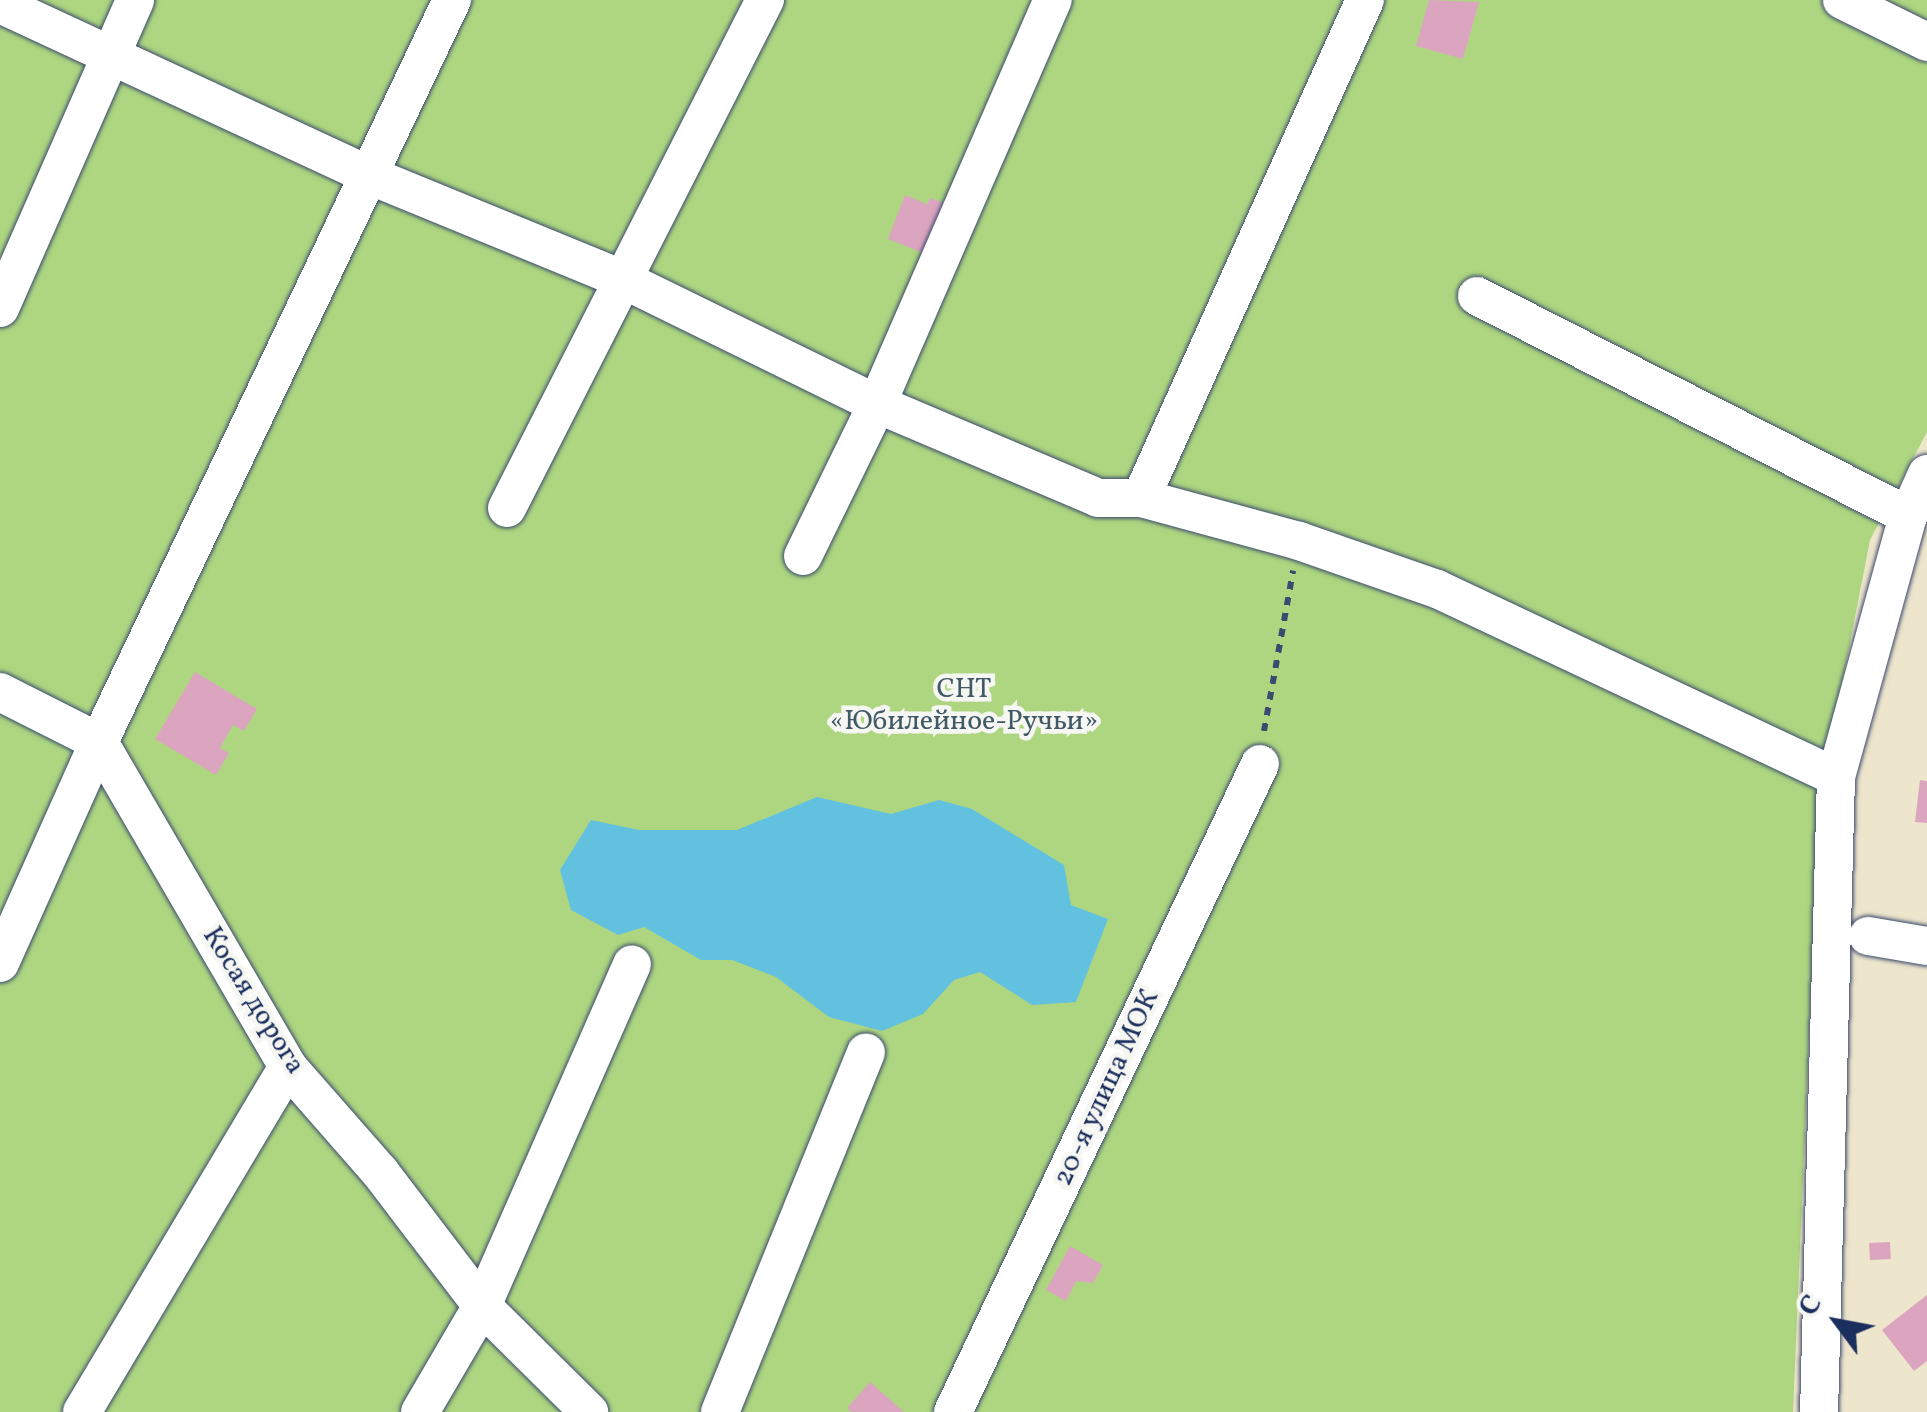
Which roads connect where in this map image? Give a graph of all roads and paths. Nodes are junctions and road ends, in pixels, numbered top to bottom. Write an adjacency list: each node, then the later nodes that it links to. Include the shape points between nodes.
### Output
1 (135, 0): 9 (street)
2 (452, 0): 10 (street)
3 (765, 0): 11 (street)
4 (1053, 0): 14 (street)
5 (1365, 0): 16 (street)
6 (1842, 0): 8 (street)
7 (0, 4): 9 (street)
8 (1927, 42)
9 (110, 52): 10 (street); 13 (street)
10 (366, 174): 11 (street); 22 (street)
11 (624, 280): 14 (street); 17 (street)
12 (1476, 296): 18 (street)
13 (0, 308)
14 (877, 404): 16 (street, via 1098,498); 20 (street)
15 (1927, 474): 18 (street)
16 (1141, 498): 19 (street)
17 (508, 508)
18 (1908, 516): 24 (street)
19 (1299, 541): 23 (path); 24 (street, via 1437,589)
20 (803, 556)
21 (0, 692): 22 (street)
22 (99, 742): 27 (street); 30 (street, Косая дорога)
23 (1260, 764): 36 (street, 20-я улица МОК)
24 (1836, 777): 37 (street)
25 (1868, 936): 26 (street)
26 (1927, 946)
27 (0, 963)
28 (632, 965): 31 (street)
29 (866, 1053): 35 (street)
30 (288, 1067): 31 (street, Косая дорога, via 380,1172); 32 (street)
31 (482, 1306): 33 (street); 34 (street, Косая дорога)
32 (82, 1412)
33 (420, 1412)
34 (590, 1412)
35 (720, 1412)
36 (954, 1412)
37 (1818, 1412)

